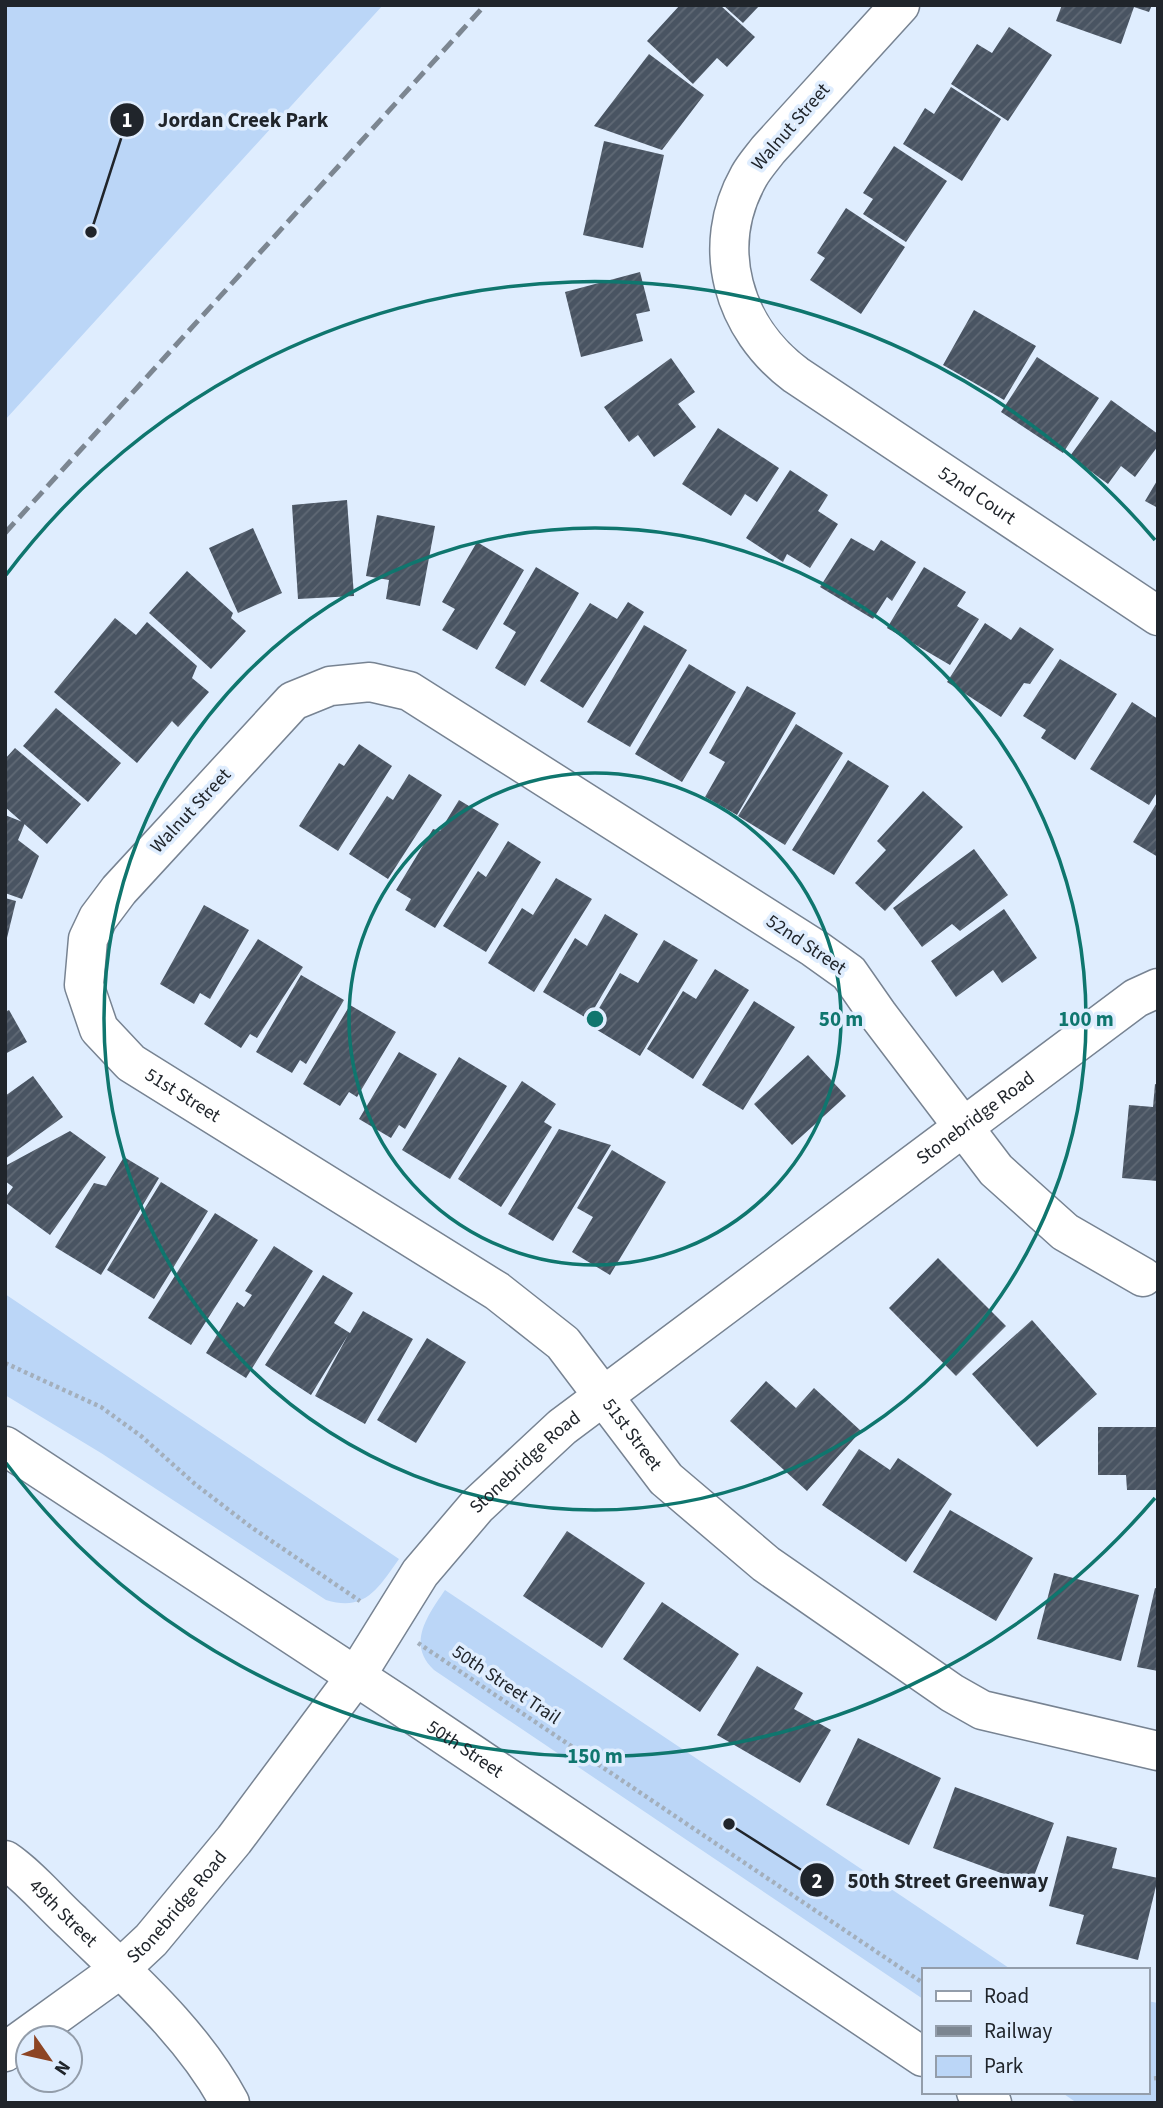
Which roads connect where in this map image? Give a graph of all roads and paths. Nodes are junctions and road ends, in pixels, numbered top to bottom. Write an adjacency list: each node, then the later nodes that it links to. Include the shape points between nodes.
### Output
1 (900, 5): 2 (street, Walnut Street, via 768,150 749,175 736,207 729,241 731,277 741,310 758,340)
2 (796, 375): 3 (street, 52nd Court)
3 (1158, 616)
4 (439, 708): 6 (street, Walnut Street, via 409,691 370,682 330,686 293,701 119,890 88,939 84,985 99,1029); 7 (street, 52nd Street, via 849,973)
5 (1158, 988): 7 (street, Stonebridge Road, via 1136,998)
6 (131, 1063): 10 (street, 51st Street, via 497,1291 563,1343)
7 (964, 1128): 8 (street, 52nd Street, via 996,1170 1065,1232); 10 (street, Stonebridge Road)
8 (1143, 1277)
9 (5, 1363): 12 (path, via 109,1413 251,1527)
10 (603, 1396): 14 (street, Stonebridge Road, via 562,1427 477,1506 420,1573); 15 (street, 51st Street, via 676,1488 766,1564 952,1693 982,1710)
11 (5, 1446): 14 (street, 50th Street)
12 (358, 1600)
13 (422, 1645): 18 (path, 50th Street Trail)
14 (356, 1676): 17 (street, Stonebridge Road, via 234,1839 151,1940); 20 (street, 50th Street)
15 (1158, 1751)
16 (5, 1860): 17 (street, 49th Street)
17 (120, 1969): 19 (street, Stonebridge Road); 21 (street, 49th Street, via 194,2047)
18 (922, 1982)
19 (5, 2052)
20 (922, 2056)
21 (230, 2103)

